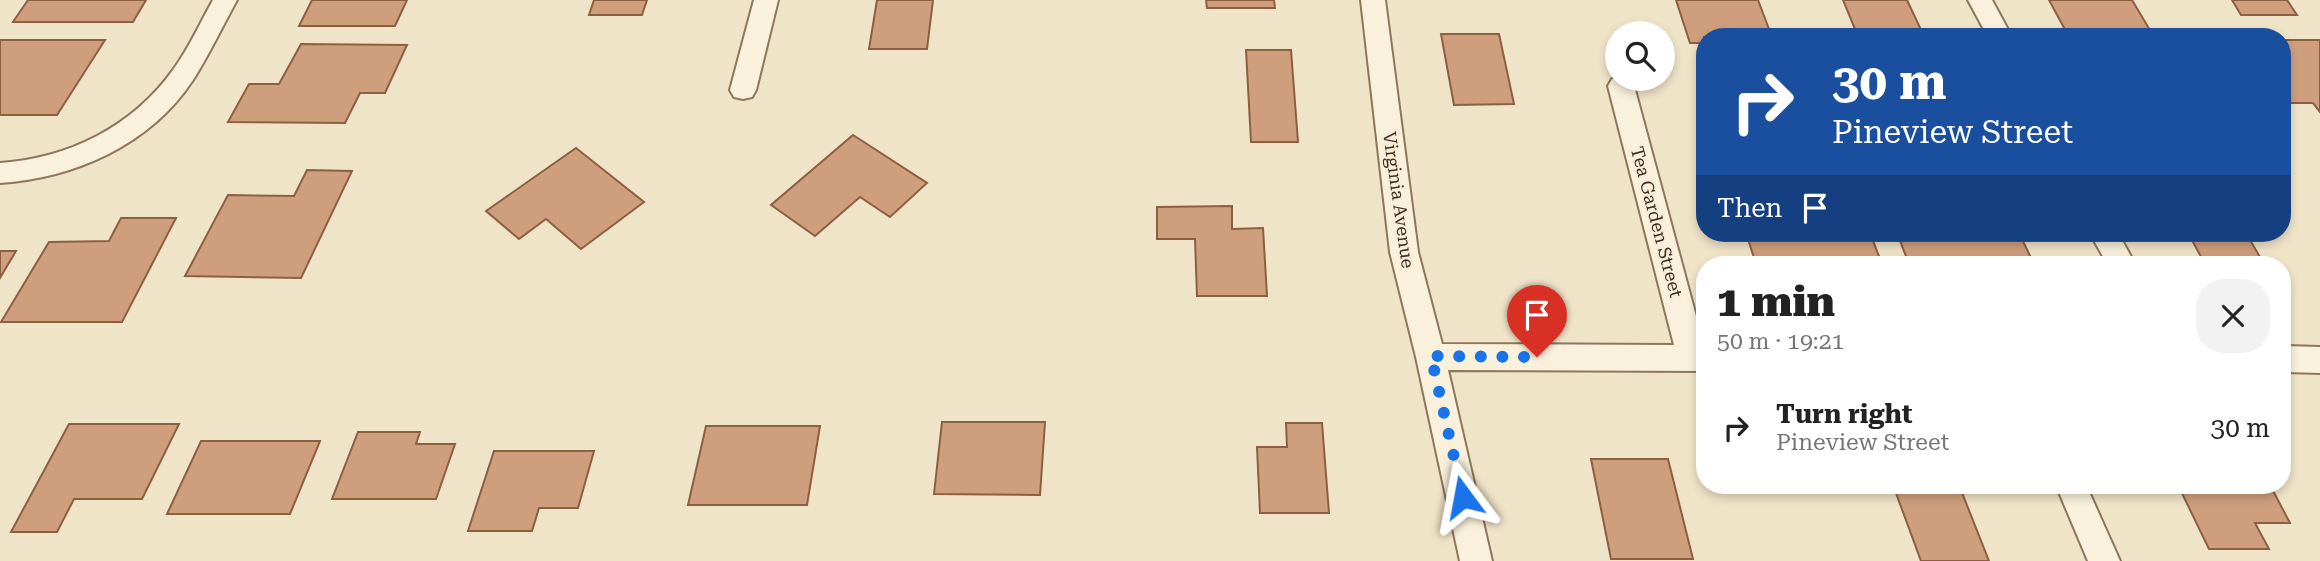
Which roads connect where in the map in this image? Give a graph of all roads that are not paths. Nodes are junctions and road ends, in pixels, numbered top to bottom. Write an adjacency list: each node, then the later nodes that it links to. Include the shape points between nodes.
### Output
1 (225, 0): 8 (street, via 182,76 128,129 79,156)
2 (766, 0): 6 (street)
3 (1373, 0): 10 (street, Virginia Avenue, via 1404,252)
4 (1980, 0): 5 (street)
5 (1995, 28)
6 (743, 90)
7 (1622, 91): 9 (street, Tea Garden Street)
8 (0, 173)
9 (1696, 351)
10 (1431, 356): 11 (street); 15 (street, Virginia Avenue)
11 (1696, 358)
12 (2291, 359): 13 (street)
13 (2320, 360)
14 (2075, 494): 16 (street)
15 (1476, 561)
16 (2104, 561)

